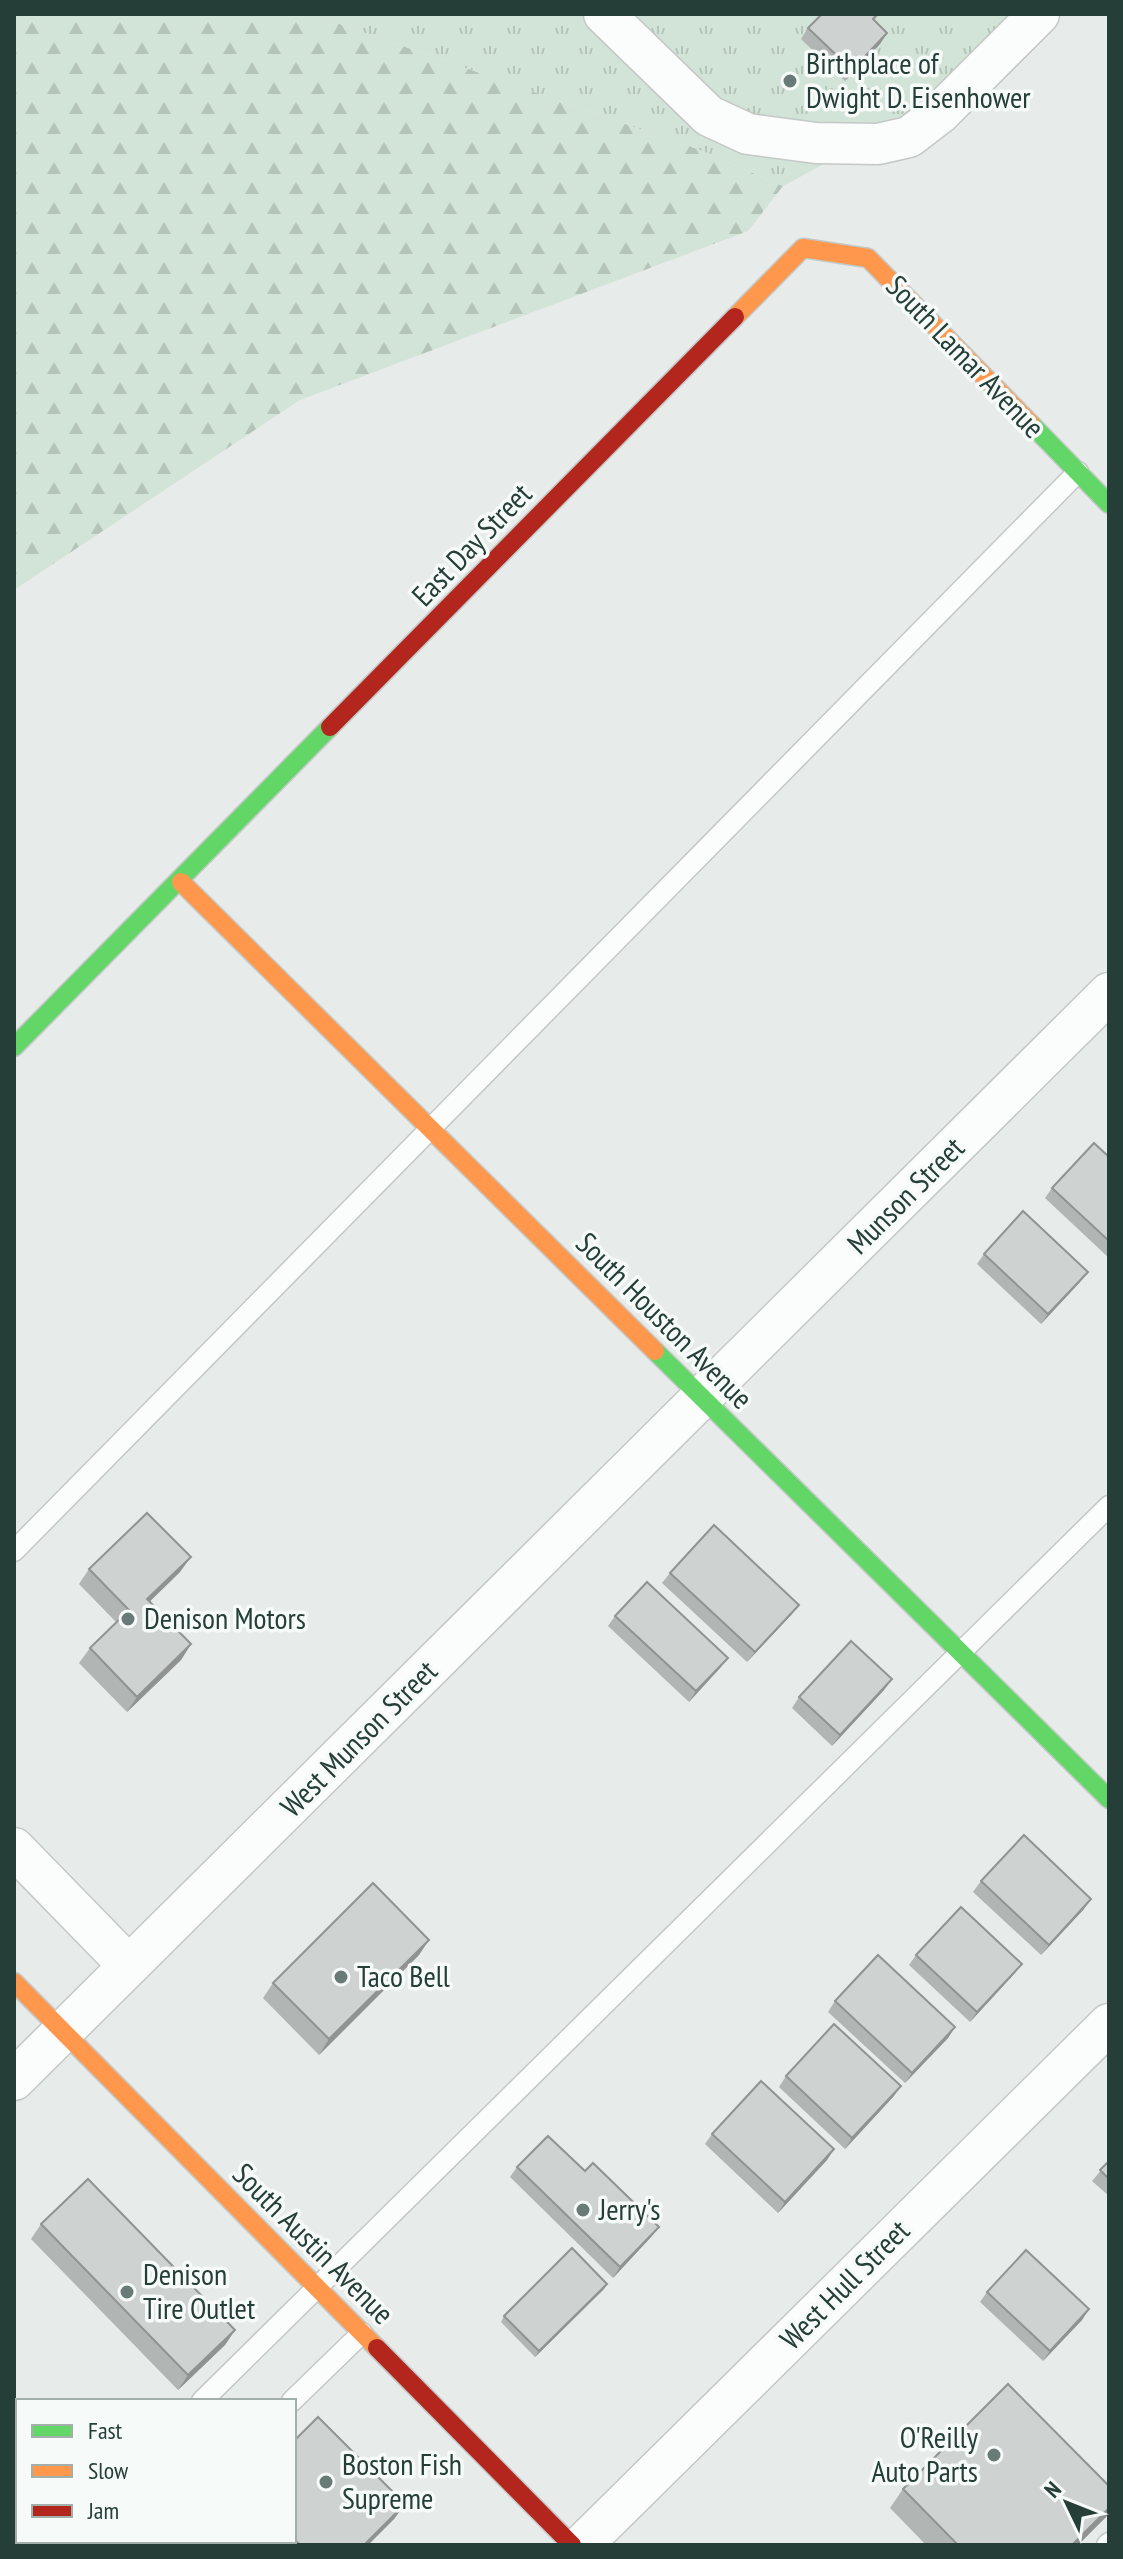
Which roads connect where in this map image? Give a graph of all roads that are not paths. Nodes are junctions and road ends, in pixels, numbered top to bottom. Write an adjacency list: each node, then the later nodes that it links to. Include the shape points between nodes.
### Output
1 (604, 14): 2 (street, via 709,116 748,134 878,144 909,137 939,114)
2 (1039, 14)
3 (803, 248): 4 (main road, South Lamar Avenue, via 868,258); 6 (main road, East Day Street)
4 (1078, 472): 5 (main road, South Lamar Avenue); 9 (lane)
5 (1109, 504)
6 (181, 882): 8 (main road, East Day Street); 9 (main road, South Houston Avenue)
7 (1109, 993): 10 (street, Munson Street)
8 (14, 1047)
9 (431, 1129): 10 (main road, South Houston Avenue); 12 (lane)
10 (703, 1399): 13 (main road, South Houston Avenue); 16 (street, West Munson Street)
11 (1109, 1506): 13 (lane)
12 (14, 1551)
13 (960, 1652): 14 (main road, South Houston Avenue); 21 (lane)
14 (1109, 1799)
15 (14, 1848): 16 (street)
16 (129, 1966): 19 (street, West Munson Street)
17 (14, 1982): 19 (main road, South Austin Avenue)
18 (1109, 2024): 26 (street, West Hull Street)
19 (63, 2031): 20 (street, West Munson Street); 21 (main road, South Austin Avenue)
20 (14, 2080)
21 (317, 2287): 22 (main road, South Austin Avenue); 23 (lane)
22 (362, 2333): 24 (lane); 25 (main road, South Austin Avenue)
23 (204, 2399)
24 (294, 2399)
25 (572, 2545)
26 (582, 2545)

